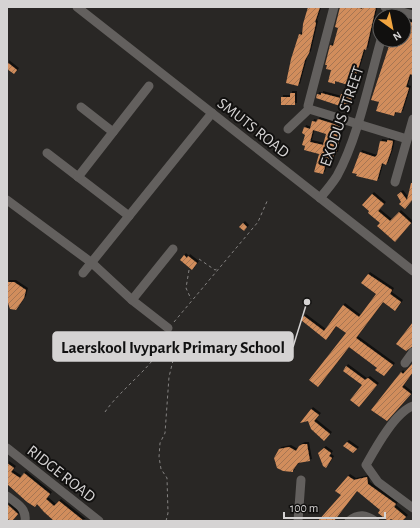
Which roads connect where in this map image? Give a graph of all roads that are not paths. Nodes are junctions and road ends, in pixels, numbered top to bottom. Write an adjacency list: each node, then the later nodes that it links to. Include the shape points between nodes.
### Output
1 (77, 7): 7 (street, SMUTS ROAD)
2 (334, 7): 6 (street)
3 (379, 48): 9 (street, EXODUS STREET)
4 (149, 86): 11 (street)
5 (81, 106): 11 (street)
6 (309, 109): 9 (street); 10 (street)
7 (212, 113): 16 (street, SMUTS ROAD); 18 (street)
8 (413, 119): 12 (street)
9 (357, 124): 12 (street); 16 (street, EXODUS STREET, via 339,172)
10 (288, 129)
11 (113, 132): 14 (street)
12 (407, 138): 15 (street)
13 (46, 153): 14 (street)
14 (78, 177): 18 (street)
15 (395, 182)
16 (320, 198): 21 (street, SMUTS ROAD)
17 (7, 200): 20 (street)
18 (129, 216): 20 (street)
19 (172, 249): 23 (street)
20 (92, 263): 22 (street); 23 (street)
21 (413, 271)
22 (83, 273)
23 (132, 300): 24 (street)
24 (168, 328)
25 (413, 352): 26 (street)
26 (405, 363)
27 (413, 406): 31 (street, via 406,408 381,439 366,465 378,482)
28 (7, 448): 33 (street, RIDGE ROAD)
29 (301, 480): 34 (street)
30 (7, 496): 32 (street, via 20,505)
31 (413, 508)
32 (26, 518)
33 (99, 521)
34 (298, 521)
35 (349, 521): 36 (street, via 360,516 368,516)
36 (375, 521)

